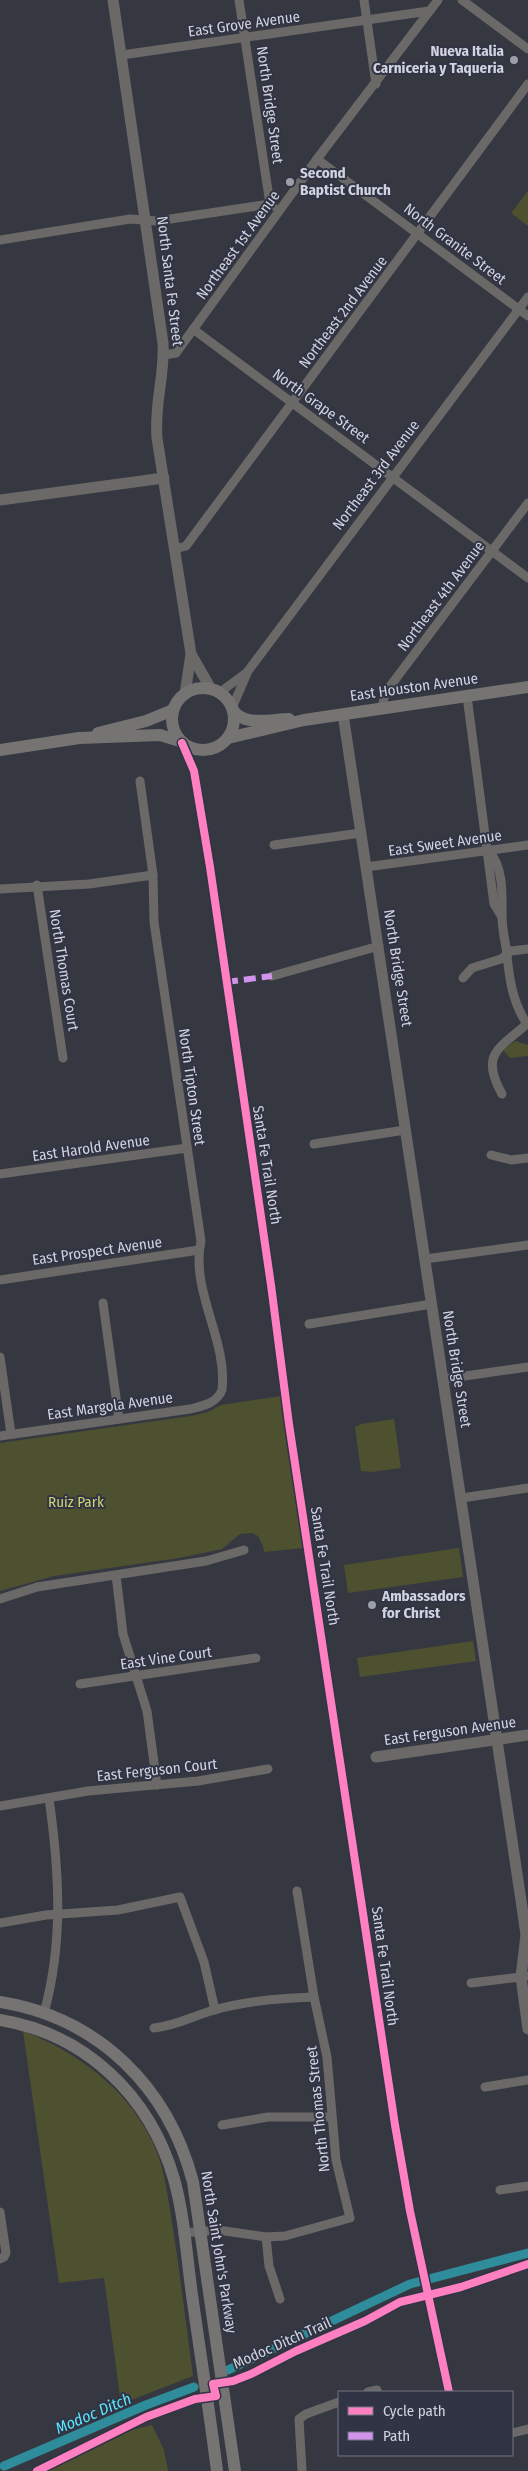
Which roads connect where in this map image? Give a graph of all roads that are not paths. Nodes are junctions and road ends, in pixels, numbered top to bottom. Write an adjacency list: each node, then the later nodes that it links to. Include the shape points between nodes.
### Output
1 (113, 0): 10 (street, North Santa Fe Street)
2 (239, 0): 8 (street, North Bridge Street)
3 (364, 0): 7 (street)
4 (438, 0): 6 (street, Northeast 1st Avenue)
5 (462, 0): 9 (street)
6 (429, 10): 7 (street, East Grove Avenue); 11 (street, Northeast 1st Avenue)
7 (367, 19): 8 (street, East Grove Avenue); 11 (street)
8 (245, 38): 10 (street, East Grove Avenue); 14 (street, North Bridge Street)
9 (528, 49)
10 (122, 55): 16 (street, North Santa Fe Street)
11 (376, 84): 13 (street, Northeast 1st Avenue)
12 (528, 84): 17 (street, Northeast 2nd Avenue)
13 (317, 159): 15 (street, Northeast 1st Avenue); 17 (street, North Granite Street)
14 (270, 204): 15 (street); 16 (street)
15 (280, 209): 22 (street, Northeast 1st Avenue)
16 (147, 220): 18 (street, via 130,219); 23 (street, North Santa Fe Street)
17 (419, 233): 20 (street, North Granite Street); 24 (street, Northeast 2nd Avenue)
18 (0, 240)
19 (528, 297): 20 (street, Northeast 3rd Avenue)
20 (519, 310): 21 (street, North Granite Street); 25 (street, Northeast 3rd Avenue)
21 (528, 316)
22 (193, 329): 23 (street, Northeast 1st Avenue, via 176,353); 24 (street, North Grape Street)
23 (164, 355): 26 (street, North Santa Fe Street, via 155,417)
24 (294, 402): 25 (street, North Grape Street); 29 (street, Northeast 2nd Avenue, via 186,546)
25 (392, 476): 30 (street, North Grape Street); 33 (street, Northeast 3rd Avenue)
26 (164, 478): 27 (street); 29 (street, North Santa Fe Street)
27 (0, 500)
28 (528, 503): 30 (street, Northeast 4th Avenue)
29 (174, 549): 32 (street, North Santa Fe Street)
30 (493, 551): 31 (street, North Grape Street); 38 (street, Northeast 4th Avenue, via 385,693)
31 (528, 578)
32 (191, 654): 35 (street, North Santa Fe Street); 36 (street, North Santa Fe Street)
33 (248, 672): 35 (street, Northeast 3rd Avenue); 39 (street, Northeast 3rd Avenue)
34 (528, 686): 37 (main road, East Houston Avenue)
35 (215, 691): 36 (main road, via 193,690); 39 (main road)
36 (185, 694): 40 (main road)
37 (467, 696): 38 (main road, East Houston Avenue); 51 (street)
38 (382, 708): 41 (main road, East Houston Avenue)
39 (232, 709): 42 (main road, East Houston Avenue, via 237,717 245,720); 44 (main road, via 232,729)
40 (173, 710): 43 (main road, via 146,721); 45 (main road, via 172,726)
41 (343, 714): 42 (main road, East Houston Avenue); 48 (street, North Bridge Street)
42 (304, 720): 44 (main road, East Houston Avenue)
43 (79, 738): 45 (main road, via 160,734); 46 (main road)
44 (228, 738): 45 (main road, via 211,749 201,750)
45 (180, 741)
46 (0, 750)
47 (140, 781): 53 (street, North Tipton Street)
48 (361, 833): 49 (street); 52 (street, North Bridge Street)
49 (274, 845)
50 (528, 845): 51 (street, East Sweet Avenue)
51 (489, 851): 52 (street, East Sweet Avenue); 58 (street, via 496,860 504,904 502,917)
52 (366, 867): 56 (street, North Bridge Street)
53 (153, 875): 54 (street, via 89,884); 66 (street, North Tipton Street, via 154,922)
54 (37, 886): 55 (street); 62 (street, North Thomas Court)
55 (0, 889)
56 (380, 946): 59 (street); 64 (street, North Bridge Street)
57 (528, 949): 58 (street)
58 (506, 954): 60 (street, via 501,959 472,968); 61 (street, via 512,994 517,1009)
59 (272, 976)
60 (463, 978)
61 (528, 1024): 63 (street, via 496,1051 491,1063 492,1077)
62 (63, 1058)
63 (502, 1094)
64 (405, 1130): 65 (street); 72 (street, North Bridge Street)
65 (314, 1144)
66 (187, 1148): 69 (street, East Harold Avenue); 71 (street, North Tipton Street, via 201,1241)
67 (491, 1155): 68 (street, via 511,1160)
68 (528, 1158)
69 (0, 1174)
70 (528, 1245): 72 (street)
71 (198, 1250): 73 (street, East Prospect Avenue); 80 (street, North Tipton Street, via 205,1302 218,1344 223,1384)
72 (425, 1259): 75 (street, North Bridge Street)
73 (0, 1280)
74 (103, 1303): 81 (street)
75 (432, 1304): 76 (street); 79 (street, North Bridge Street)
76 (309, 1324)
77 (0, 1356): 82 (street)
78 (528, 1367): 79 (street)
79 (444, 1379): 85 (street, North Bridge Street)
80 (220, 1396): 81 (street, East Margola Avenue, via 202,1406)
81 (119, 1419): 82 (street, East Margola Avenue)
82 (11, 1434): 83 (street, East Margola Avenue)
83 (0, 1436)
84 (528, 1488): 85 (street)
85 (462, 1498): 93 (street, North Bridge Street)
86 (244, 1550): 87 (street, via 206,1561)
87 (116, 1575): 88 (street, via 38,1587); 90 (street, via 123,1634)
88 (0, 1599)
89 (256, 1658): 90 (street, East Vine Court)
90 (135, 1675): 91 (street, East Vine Court); 96 (street, via 147,1711)
91 (80, 1684)
92 (528, 1735): 93 (street, East Ferguson Avenue)
93 (498, 1739): 94 (street, East Ferguson Avenue); 102 (street, North Bridge Street, via 526,1935)
94 (376, 1757)
95 (268, 1769): 96 (street, East Ferguson Court, via 198,1782)
96 (157, 1785): 97 (street, East Ferguson Court)
97 (48, 1798): 98 (street); 100 (street, via 58,1863)
98 (0, 1806)
99 (297, 1891): 104 (street)
100 (58, 1914): 101 (street); 106 (street, via 118,1910 180,1897 204,1962); 107 (street, via 53,1971)
101 (0, 1923)
102 (524, 1977): 103 (street); 110 (street, North Bridge Street)
103 (471, 1983)
104 (314, 1997): 106 (street, via 257,2001); 113 (street, North Thomas Street, via 327,2057)
105 (0, 2002): 107 (main road, North Saint John's Parkway)
106 (215, 2010): 109 (street, via 170,2027)
107 (44, 2013): 118 (main road, North Saint John's Parkway, via 70,2024 117,2053 156,2098 184,2153 193,2182)
108 (0, 2020): 119 (main road, via 38,2030 66,2042 108,2070 147,2117 161,2144 174,2180)
109 (154, 2028)
110 (528, 2029)
111 (528, 2080): 112 (street)
112 (485, 2087)
113 (331, 2117): 114 (street, via 268,2117); 120 (street, North Thomas Street, via 340,2182 350,2218 285,2236)
114 (222, 2125)
115 (528, 2186): 116 (street)
116 (500, 2190)
117 (0, 2212): 121 (street, via 6,2252)
118 (201, 2231): 119 (street); 120 (street); 127 (main road, North Saint John's Parkway)
119 (183, 2234): 126 (main road)
120 (266, 2237): 122 (street, via 269,2266)
121 (2, 2258)
122 (280, 2298)
123 (338, 2402): 128 (street, via 299,2418)
124 (528, 2429): 125 (street)
125 (513, 2433)
126 (218, 2468)
127 (235, 2471)
128 (302, 2471)

